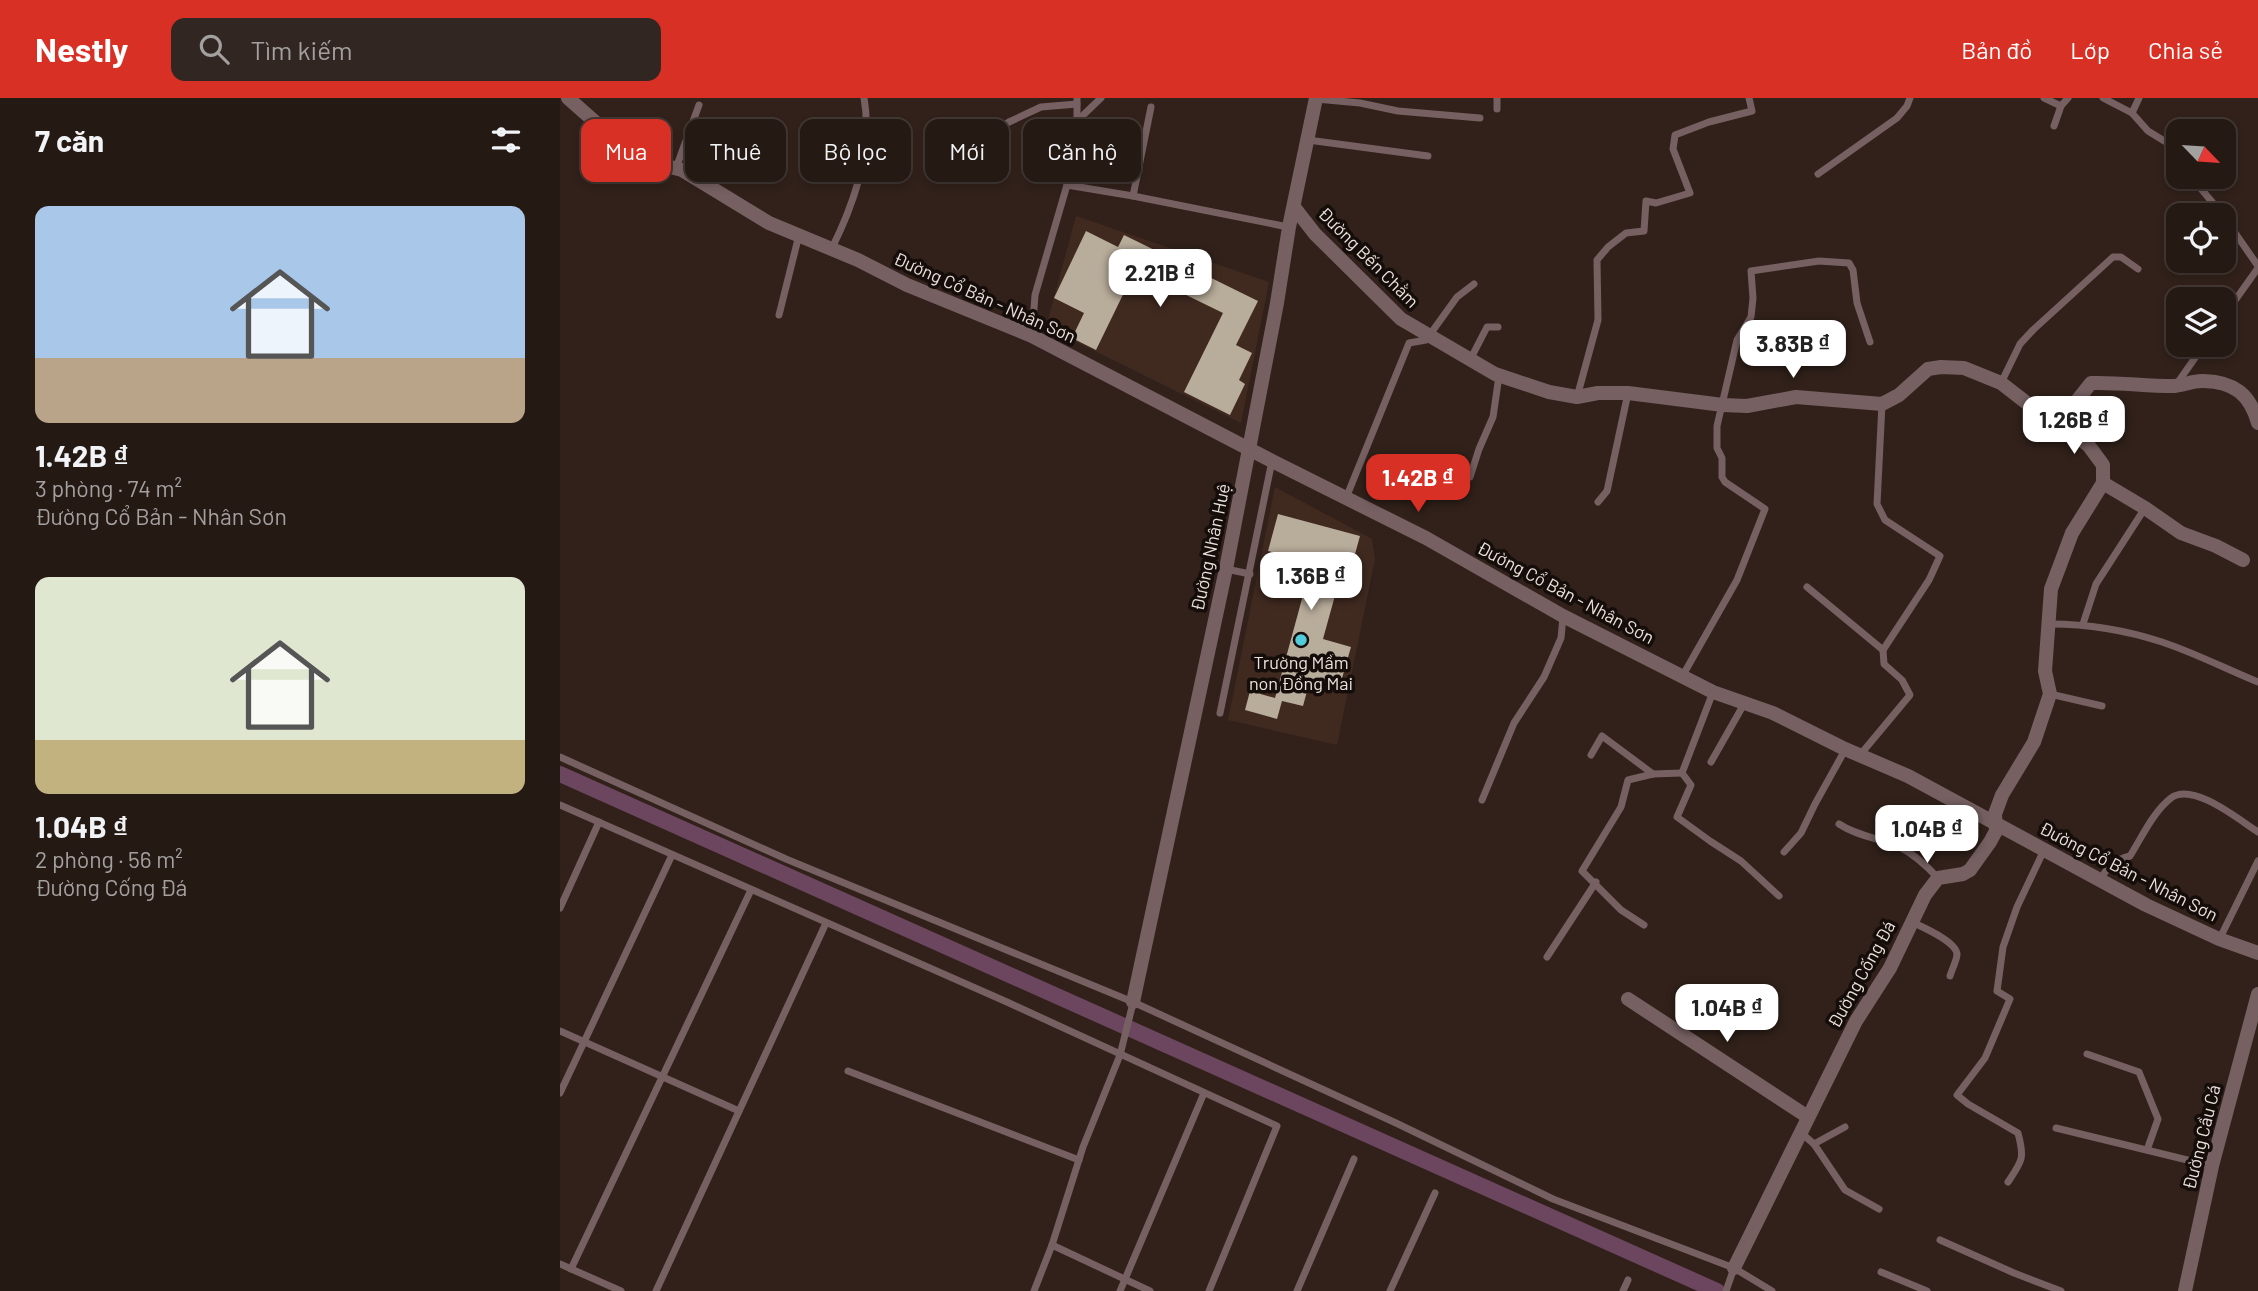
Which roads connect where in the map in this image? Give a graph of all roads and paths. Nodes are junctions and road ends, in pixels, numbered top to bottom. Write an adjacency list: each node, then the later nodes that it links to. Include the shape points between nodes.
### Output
1 (568, 98): 19 (street, Đường Cổ Bản - Nhân Sơn)
2 (864, 98): 39 (lane, via 863,166)
3 (1101, 98): 21 (lane)
4 (1316, 98): 18 (lane); 24 (street, Đường Nhân Huệ)
5 (1497, 98): 16 (lane)
6 (1749, 98): 55 (lane, via 1752,111 1675,135 1673,149 1690,193 1656,203 1646,201 1644,231 1626,233 1597,260 1598,320)
7 (1910, 98): 29 (lane, via 1897,118)
8 (2044, 98): 14 (lane)
9 (2068, 98): 14 (lane)
10 (2103, 98): 17 (lane)
11 (2139, 98): 17 (lane)
12 (1077, 101): 20 (lane); 22 (lane, via 1041,107)
13 (699, 105): 28 (lane)
14 (2061, 106): 23 (lane)
15 (1151, 107): 33 (lane)
16 (1497, 108)
17 (2132, 113): 25 (lane)
18 (1480, 118)
19 (592, 119)
20 (1077, 119)
21 (1079, 119)
22 (1009, 122)
23 (2054, 126)
24 (1308, 140): 26 (lane); 35 (street, Đường Nhân Huệ)
25 (2166, 142)
26 (1428, 156)
27 (671, 167): 28 (street, Đường Cổ Bản - Nhân Sơn)
28 (676, 169): 37 (street, Đường Cổ Bản - Nhân Sơn, via 769,223)
29 (1818, 174)
30 (1067, 182): 31 (lane)
31 (1067, 185): 33 (lane); 46 (lane, via 1035,295)
32 (2201, 189): 34 (lane)
33 (1133, 196): 36 (lane)
34 (2212, 203)
35 (1294, 207): 36 (street, Đường Nhân Huệ); 47 (street, Đường Bến Chằm, via 1386,307)
36 (1289, 227): 60 (street, Đường Nhân Huệ)
37 (799, 234): 39 (street, Đường Cổ Bản - Nhân Sơn); 44 (lane)
38 (2236, 235): 40 (lane)
39 (832, 248): 46 (street, Đường Cổ Bản - Nhân Sơn, via 907,285)
40 (2258, 267): 43 (lane)
41 (2138, 269): 52 (lane, via 2113,257 2020,344)
42 (1474, 284): 47 (lane, via 1457,297)
43 (2236, 299)
44 (779, 315)
45 (1498, 327): 50 (lane, via 1487,327)
46 (1032, 336): 60 (street, Đường Cổ Bản - Nhân Sơn)
47 (1429, 337): 50 (street, Đường Bến Chằm); 64 (lane, via 1409,343)
48 (1870, 342): 57 (lane, via 1849,263 1819,261 1751,271 1752,314 1737,340)
49 (2196, 357): 53 (lane)
50 (1470, 360): 51 (street, Đường Bến Chằm)
51 (1500, 375): 55 (street, Đường Bến Chằm); 62 (lane, via 1493,417)
52 (2001, 383): 56 (street, via 1964,368 1928,369); 58 (street, via 2037,411)
53 (2175, 386): 58 (street, via 2091,383); 59 (street, via 2202,380 2229,385 2247,395)
54 (1628, 393): 55 (street, Đường Bến Chằm); 57 (street, Đường Bến Chằm); 65 (lane, via 1606,491)
55 (1577, 397)
56 (1882, 404): 57 (street, Đường Bến Chằm, via 1796,397 1747,406); 74 (lane, via 1877,504 1885,520 1940,556)
57 (1723, 405): 75 (lane, via 1716,436 1722,477 1765,509 1737,580)
58 (2060, 422): 63 (street, via 2103,465)
59 (2258, 423)
60 (1250, 447): 61 (street, Đường Cổ Bản - Nhân Sơn); 68 (street, Đường Nhân Huệ)
61 (1272, 461): 64 (street, Đường Cổ Bản - Nhân Sơn); 69 (lane)
62 (1470, 477)
63 (2103, 483): 66 (street); 72 (street, via 2072,533 2052,589)
64 (1346, 499): 71 (street, Đường Cổ Bản - Nhân Sơn, via 1426,538)
65 (1598, 502)
66 (2145, 508): 67 (street, via 2182,533); 73 (lane, via 2096,584)
67 (2243, 560)
68 (1226, 569): 69 (lane); 114 (street, Đường Nhân Huệ)
69 (1250, 574): 81 (lane)
70 (1807, 587): 74 (lane)
71 (1563, 616): 75 (street, Đường Cổ Bản - Nhân Sơn); 89 (lane, via 1561,638 1548,668 1514,723)
72 (2050, 624): 73 (lane); 78 (street, via 2045,671)
73 (2083, 624): 76 (lane, via 2163,642)
74 (1883, 650): 84 (lane, via 1884,664 1902,680 1910,695)
75 (1683, 675): 77 (street, Đường Cổ Bản - Nhân Sơn)
76 (2258, 682)
77 (1713, 692): 79 (street, Đường Cổ Bản - Nhân Sơn); 87 (lane)
78 (2050, 694): 80 (lane); 93 (street, via 2034,742 1995,814)
79 (1744, 703): 82 (street, Đường Cổ Bản - Nhân Sơn); 86 (lane)
80 (2102, 706)
81 (1220, 713)
82 (1845, 749): 84 (street, Đường Cổ Bản - Nhân Sơn); 96 (lane, via 1801,833)
83 (1591, 755): 88 (lane, via 1602,736)
84 (1860, 755): 93 (street, Đường Cổ Bản - Nhân Sơn)
85 (560, 757): 114 (lane, via 786,859)
86 (1711, 762)
87 (1682, 773): 88 (lane); 103 (lane, via 1691,785 1677,817 1741,861)
88 (1653, 774): 101 (lane, via 1628,780 1621,807 1582,871)
89 (1482, 800)
90 (560, 805): 91 (lane)
91 (599, 822): 97 (lane); 104 (lane)
92 (1839, 824): 99 (lane, via 1909,852)
93 (1997, 825): 95 (street, Đường Cổ Bản - Nhân Sơn); 99 (street, via 1970,870)
94 (2258, 832): 100 (lane, via 2194,794 2173,797 2154,817 2130,856 2116,860)
95 (2044, 849): 100 (street, Đường Cổ Bản - Nhân Sơn); 133 (lane, via 2003,947 1997,991 2010,999 1986,1058 1957,1095 2018,1133 2021,1163)
96 (1784, 852)
97 (672, 855): 102 (lane); 116 (lane)
98 (2258, 860): 108 (lane)
99 (1938, 878): 105 (street, Đường Cống Đá)
100 (2101, 879): 108 (street, Đường Cổ Bản - Nhân Sơn)
101 (1596, 883): 107 (lane); 110 (lane)
102 (751, 890): 106 (lane); 120 (lane)
103 (1779, 896)
104 (560, 908)
105 (1911, 922): 111 (lane, via 1955,947); 124 (street, Đường Cống Đá)
106 (827, 923): 118 (lane); 123 (lane)
107 (1644, 925)
108 (2218, 941): 109 (street, Đường Cổ Bản - Nhân Sơn)
109 (2258, 953)
110 (1547, 957)
111 (1950, 976)
112 (2258, 994): 132 (street, Đường Cầu Cá)
113 (1628, 999): 124 (street)
114 (1133, 1002): 118 (lane); 139 (lane, via 1553,1199)
115 (560, 1031): 116 (lane)
116 (584, 1042): 120 (lane); 121 (lane)
117 (2087, 1054): 129 (lane, via 2139,1072 2158,1119)
118 (1120, 1055): 122 (lane); 131 (lane)
119 (848, 1071): 131 (lane)
120 (662, 1077): 123 (lane); 140 (lane)
121 (560, 1093)
122 (1204, 1093): 142 (lane); 149 (lane, via 1277,1126)
123 (739, 1111): 145 (lane)
124 (1808, 1117): 127 (street, Đường Cống Đá)
125 (1845, 1127): 128 (lane)
126 (2056, 1128): 129 (lane)
127 (1800, 1132): 128 (lane); 139 (street, Đường Cống Đá)
128 (1814, 1144): 135 (lane, via 1846,1190)
129 (2147, 1150): 132 (lane)
130 (1354, 1159): 150 (lane)
131 (1079, 1160): 137 (lane)
132 (2212, 1166): 157 (street, Đường Cầu Cá)
133 (2008, 1182)
134 (1435, 1193): 151 (lane)
135 (1879, 1209)
136 (1940, 1240): 156 (lane)
137 (1052, 1245): 142 (lane); 146 (lane)
138 (560, 1264): 140 (lane)
139 (1734, 1268): 153 (lane); 154 (lane)
140 (571, 1269): 144 (lane)
141 (1881, 1272): 155 (lane)
142 (1125, 1279): 147 (lane); 148 (lane)
143 (1628, 1280): 152 (lane)
144 (621, 1291)
145 (656, 1291)
146 (1034, 1291)
147 (1119, 1291)
148 (1150, 1291)
149 (1209, 1291)
150 (1297, 1291)
151 (1390, 1291)
152 (1623, 1291)
153 (1726, 1291)
154 (1772, 1291)
155 (1927, 1291)
156 (2062, 1291)
157 (2185, 1291)

